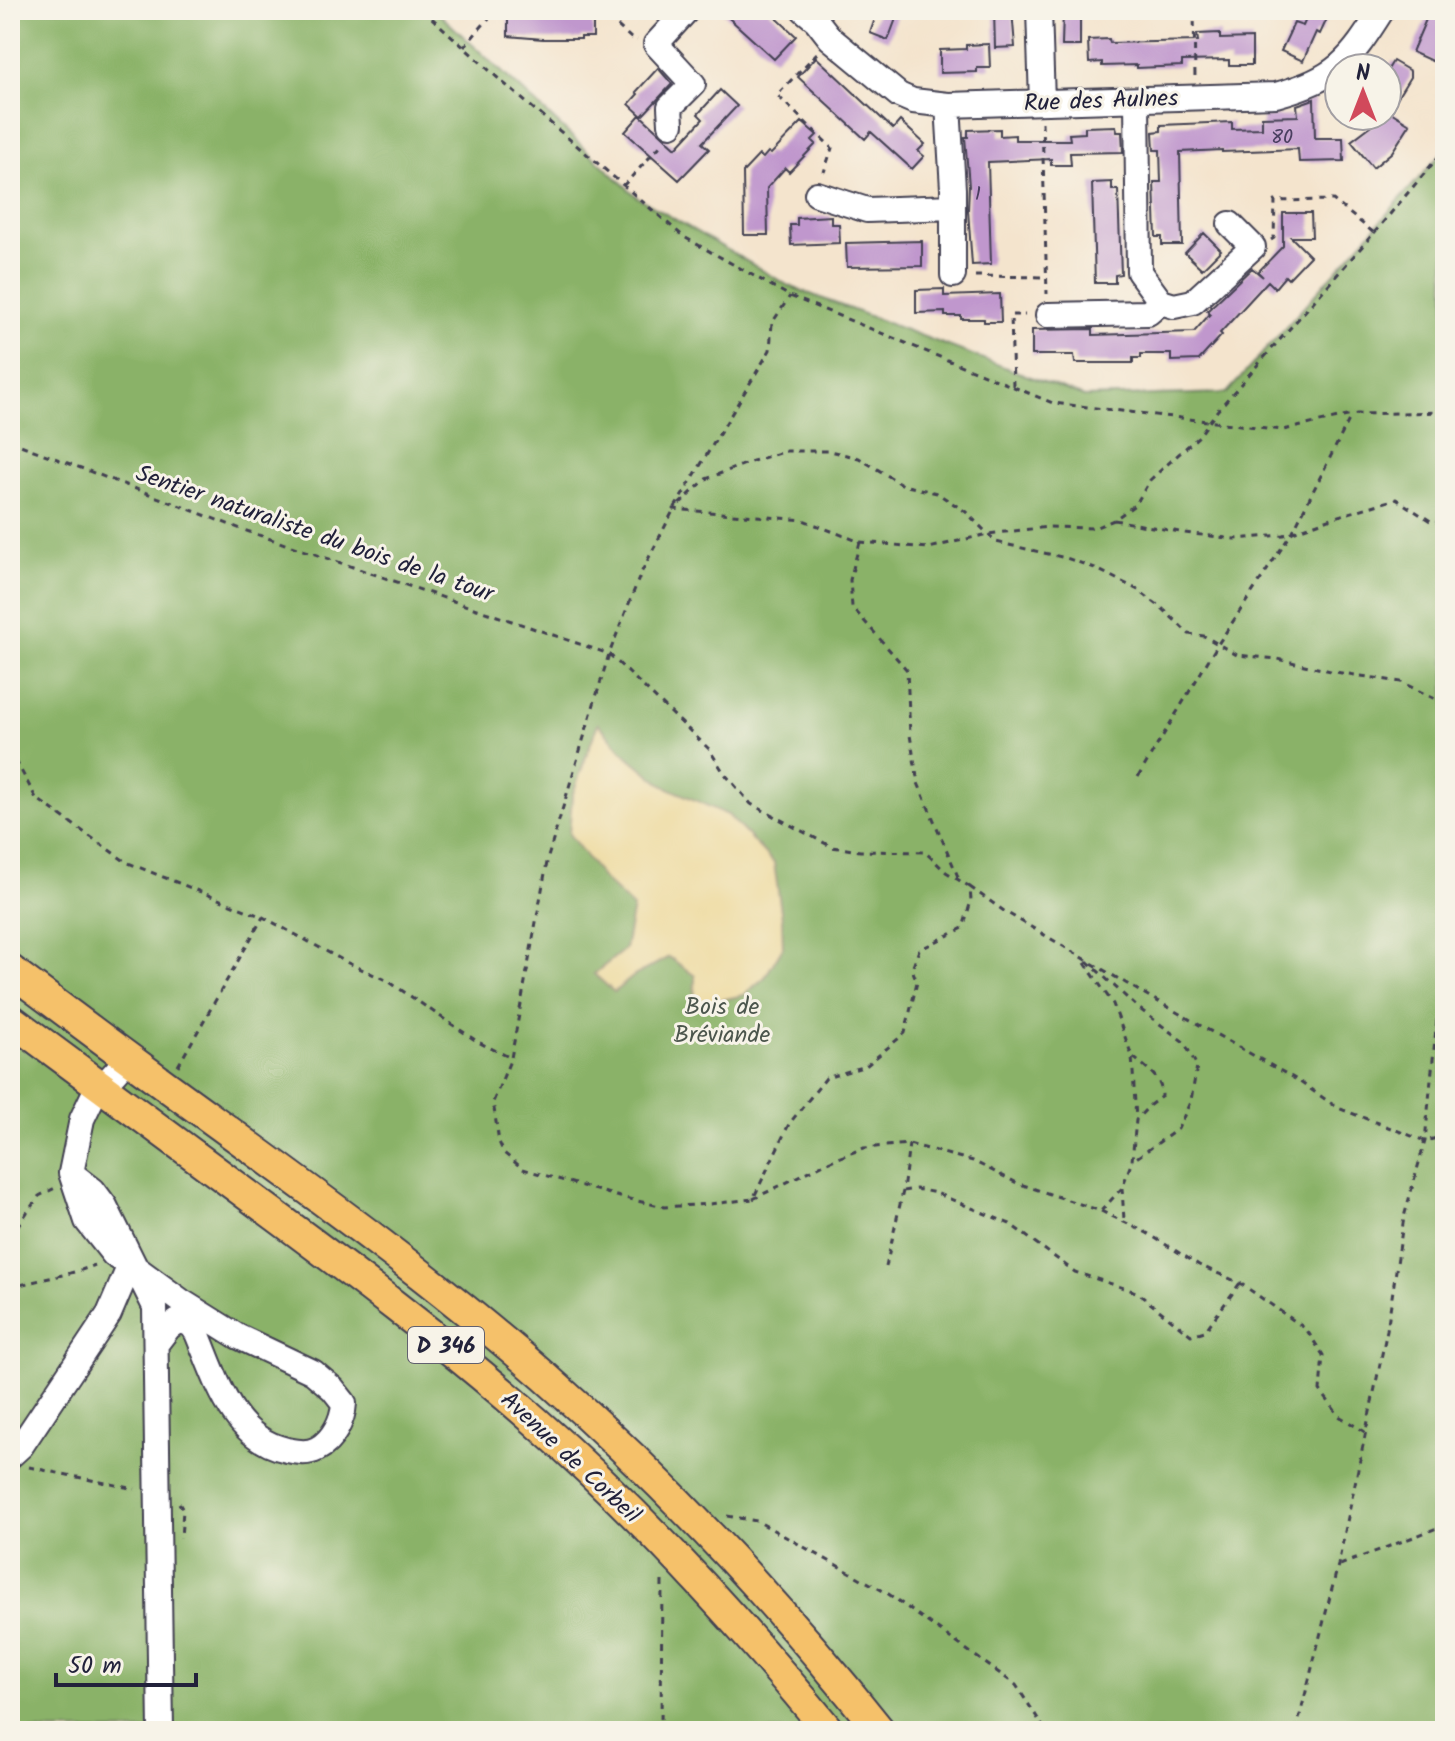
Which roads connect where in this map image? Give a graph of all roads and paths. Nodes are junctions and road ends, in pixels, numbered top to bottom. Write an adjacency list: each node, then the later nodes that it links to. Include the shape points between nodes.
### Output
1 (423, 10): 10 (path)
2 (496, 10): 10 (path)
3 (600, 10): 9 (path, via 631,38)
4 (687, 10): 9 (street)
5 (1039, 10): 13 (street)
6 (1194, 10): 11 (path)
7 (1382, 10): 11 (street, Rue des Aulnes, via 1341,65 1303,88 1276,95)
8 (819, 20): 14 (street, Rue des Aulnes, via 899,95); 18 (path, via 777,95 832,148)
9 (656, 44): 15 (street, via 693,84 670,107)
10 (464, 47): 17 (path)
11 (1195, 98): 12 (street, Rue des Aulnes)
12 (1137, 100): 13 (street, Rue des Aulnes); 26 (street, via 1139,272)
13 (1042, 102): 14 (street, Rue des Aulnes); 24 (path)
14 (948, 105): 19 (street)
15 (671, 124): 17 (path, via 669,136)
16 (1445, 149): 21 (path)
17 (623, 186): 25 (path, via 684,237)
18 (817, 194): 19 (street, via 867,210)
19 (953, 207): 23 (street)
20 (1230, 224): 22 (street)
21 (1374, 233): 22 (path, via 1333,200 1275,201 1274,238); 31 (path)
22 (1253, 247): 26 (street, via 1193,302)
23 (953, 275): 24 (path)
24 (1047, 277): 27 (path)
25 (790, 296): 28 (path); 33 (path, via 772,323 770,350)
26 (1161, 302): 27 (street, via 1148,313)
27 (1048, 315): 28 (path, via 1011,315)
28 (1014, 387): 31 (path, via 1053,403)
29 (1445, 412): 30 (path)
30 (1352, 415): 31 (path, via 1283,430); 36 (path)
31 (1209, 422): 34 (path, via 1150,480 1136,504)
32 (10, 441): 40 (path, Sentier naturaliste du bois de la tour, via 241,529)
33 (674, 509): 37 (path, via 706,479 753,461 786,451 830,451 859,458 903,485 937,493); 38 (path, via 803,520); 40 (path)
34 (1114, 520): 36 (path, via 1235,539); 37 (path, via 1094,528)
35 (1445, 522): 36 (path, via 1432,522 1396,499)
36 (1293, 531): 39 (path)
37 (988, 534): 38 (path, via 929,548); 39 (path, via 996,542 1095,568 1138,590 1189,634)
38 (860, 542): 44 (path, via 850,580 852,607 907,670 918,783)
39 (1218, 644): 41 (path, via 1237,655 1401,682); 43 (path)
40 (609, 654): 44 (path, Sentier naturaliste du bois de la tour, via 709,749 751,804 832,847 925,852); 53 (path, via 548,857)
41 (1445, 704)
42 (10, 750): 46 (path, via 36,798 126,862)
43 (1138, 777)
44 (959, 880): 45 (path, Sentier naturaliste du bois de la tour)
45 (970, 887): 47 (path, Sentier naturaliste du bois de la tour); 64 (path, via 963,928 919,950 905,1033 866,1066 826,1078 789,1124)
46 (263, 917): 53 (path, via 388,981); 55 (path)
47 (1081, 956): 51 (path, via 1113,1004); 58 (path, via 1338,1108); 60 (path, via 1184,1042 1197,1066 1191,1100 1178,1129)
48 (10, 970): 52 (main road, D 346)
49 (1445, 970): 58 (path)
50 (10, 1019): 54 (main road, Avenue de Corbeil / D 346)
51 (1132, 1056): 56 (path); 56 (path, via 1162,1085 1162,1096)
52 (128, 1058): 54 (street); 55 (main road, D 346)
53 (511, 1058): 64 (path, via 493,1102 499,1142 523,1169 664,1207)
54 (101, 1086): 61 (street, via 82,1119); 81 (main road, Avenue de Corbeil / D 346, via 360,1277 535,1420 666,1546)
55 (166, 1086): 82 (main road, D 346, via 409,1265 544,1376 748,1577)
56 (1136, 1120): 60 (path)
57 (1445, 1136): 58 (path)
58 (1425, 1141): 73 (path, via 1404,1217)
59 (909, 1144): 63 (path); 64 (path, via 864,1148); 65 (path, via 973,1161 1017,1183)
60 (1132, 1161): 62 (path)
61 (72, 1177): 67 (path, via 39,1196); 68 (street, via 93,1190 105,1206)
62 (1122, 1188): 65 (path); 66 (path)
63 (903, 1191): 69 (path); 70 (path, via 936,1193 1010,1224 1075,1272 1136,1292 1191,1335 1205,1331)
64 (753, 1199)
65 (1101, 1211): 66 (path)
66 (1124, 1222): 70 (path)
67 (10, 1236)
68 (127, 1263): 71 (path); 72 (street, via 155,1307); 72 (street, via 237,1336 313,1372 344,1403 343,1418 321,1447 307,1453 263,1442 225,1401 191,1324 178,1321); 74 (street, via 109,1314)
69 (886, 1267)
70 (1240, 1283): 73 (path, via 1306,1329 1323,1355 1320,1390 1339,1416)
71 (10, 1288)
72 (156, 1344): 79 (street)
73 (1365, 1432): 77 (path)
74 (10, 1456)
75 (727, 1516): 83 (path, via 757,1521 887,1593 1016,1685)
76 (1445, 1525): 77 (path)
77 (1338, 1565): 84 (path)
78 (662, 1576): 80 (path)
79 (161, 1731)
80 (661, 1731)
81 (829, 1731)
82 (880, 1731)
83 (1046, 1731)
84 (1296, 1731)

